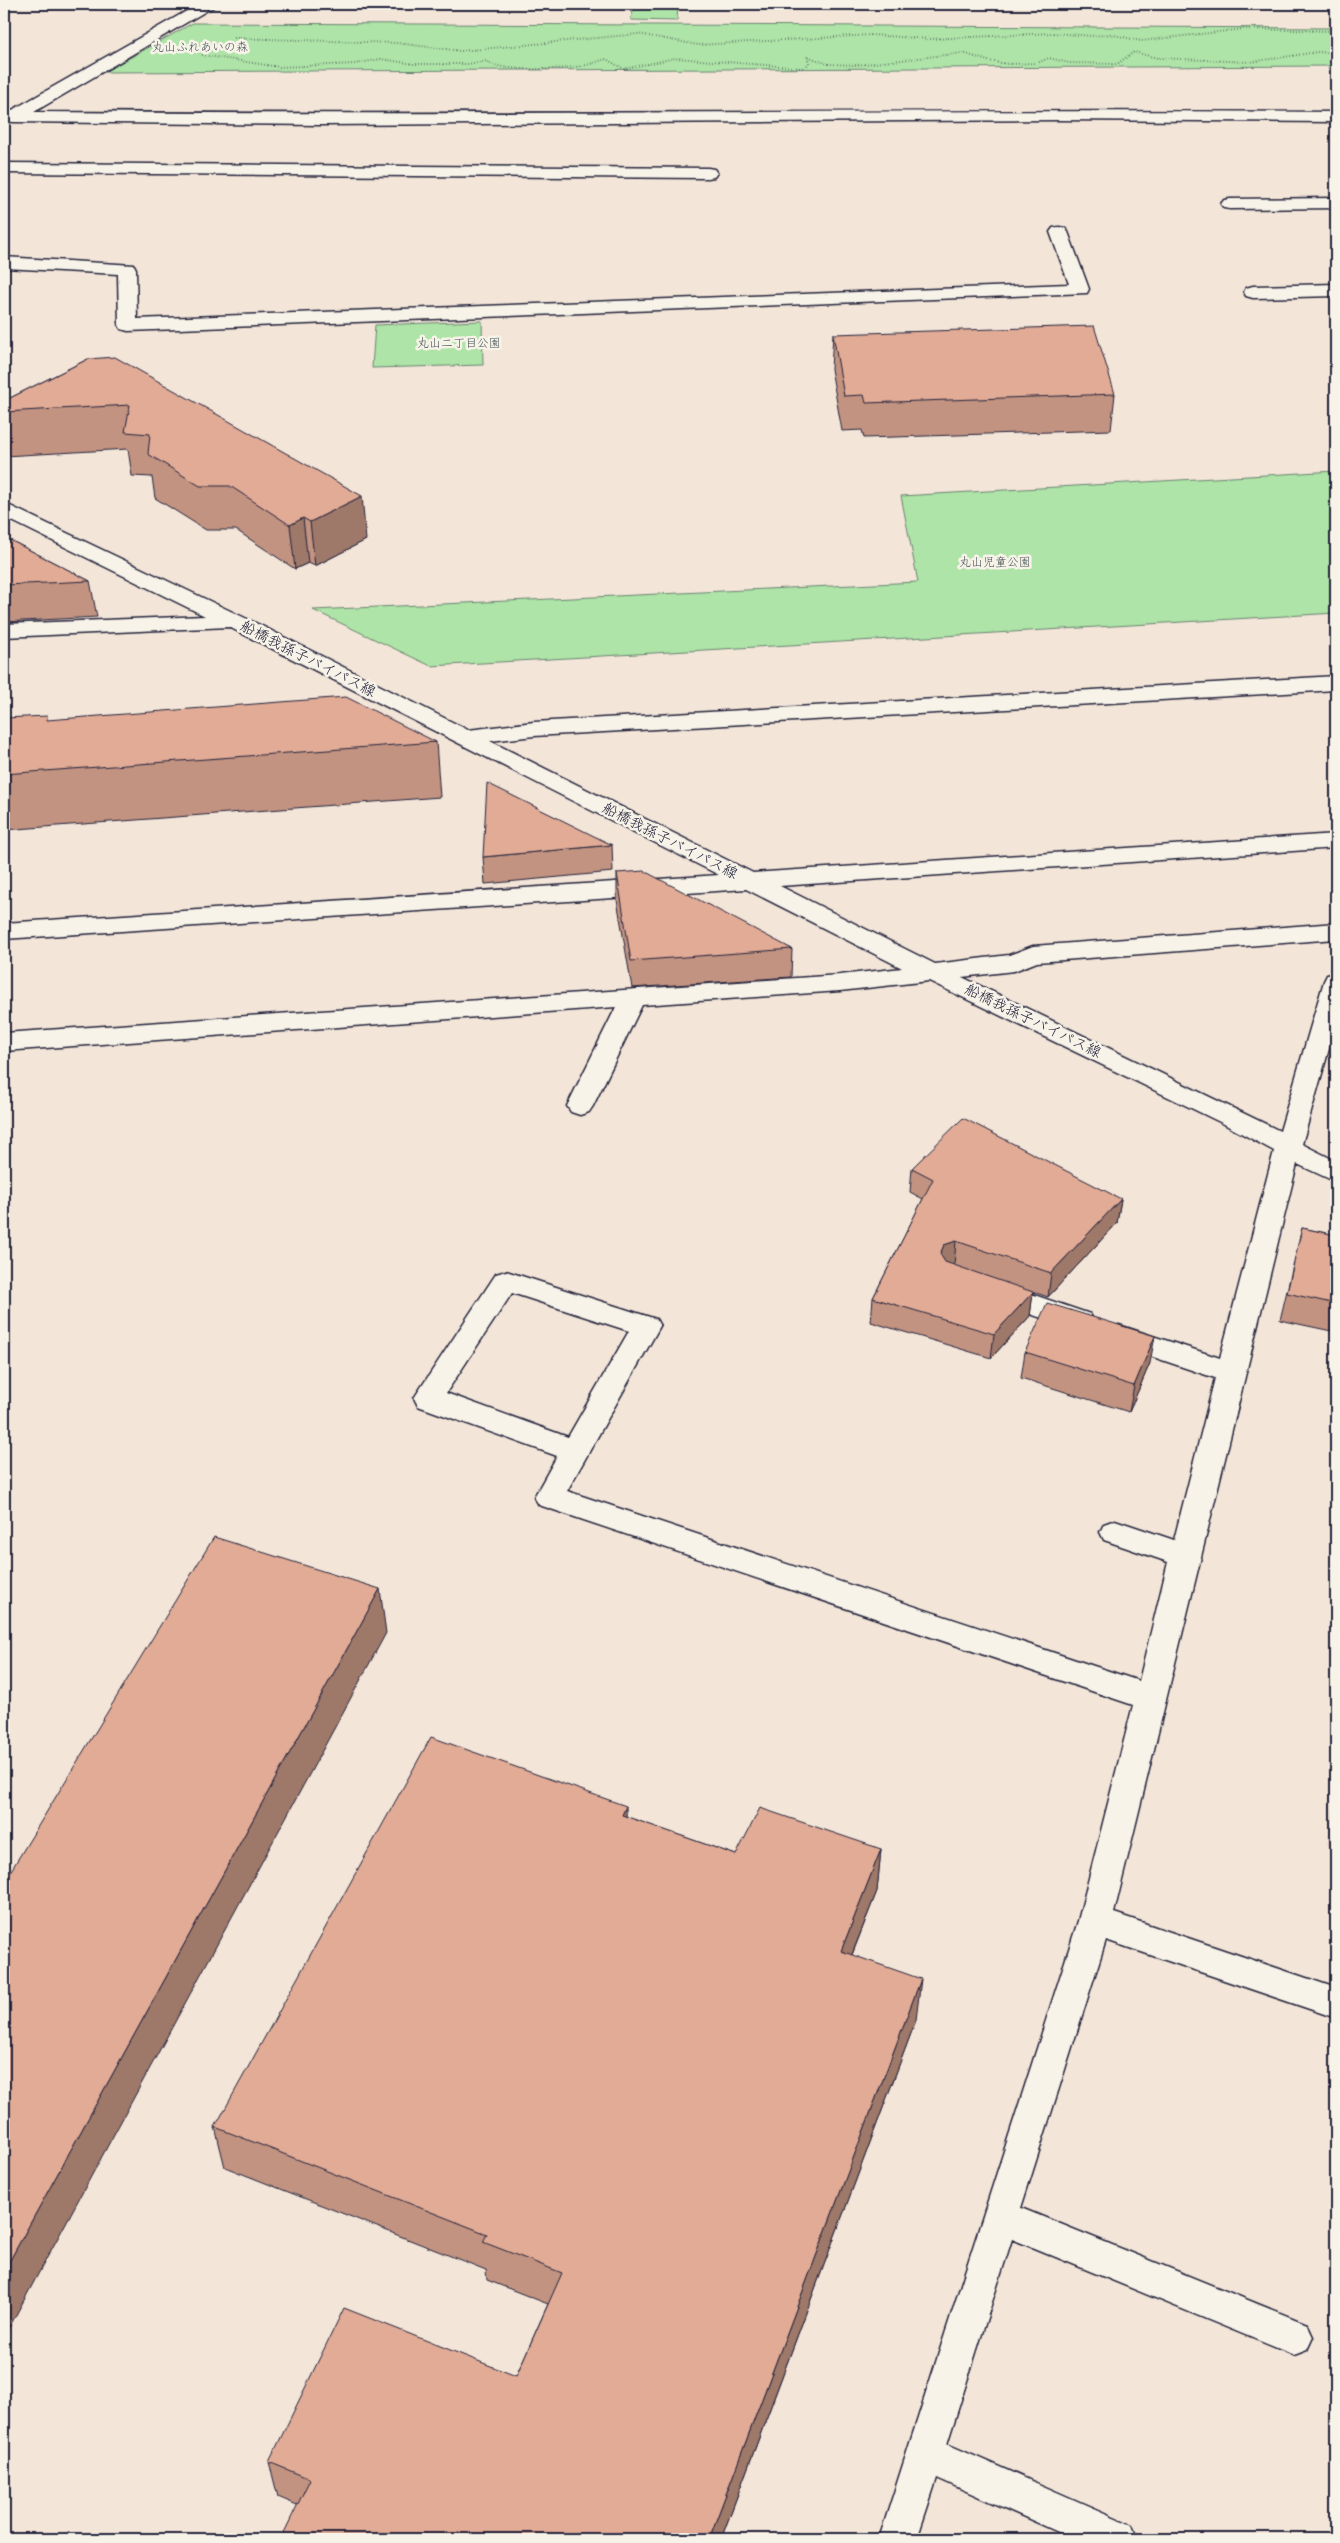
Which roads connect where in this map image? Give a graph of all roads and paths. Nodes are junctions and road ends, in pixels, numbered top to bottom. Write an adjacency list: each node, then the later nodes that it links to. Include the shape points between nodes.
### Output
1 (207, 4): 7 (street)
2 (1336, 31): 3 (path, via 1244,29 1141,41 1110,34 1052,33 930,39 871,35 698,45 638,34 461,51 397,43)
3 (233, 38)
4 (1336, 52): 5 (path, via 1251,62 1157,58 1134,52 1117,64 1069,63 1049,58 1037,63 1008,64 963,53 856,65 828,64 807,56 809,64 804,68 675,58 624,68 606,59 582,66 550,68 514,68 491,65 486,61 414,64 381,59 355,64 279,67)
5 (201, 54)
6 (1336, 117): 7 (street, via 1057,114)
7 (9, 120)
8 (4, 168): 9 (street)
9 (708, 173)
10 (1336, 203): 11 (street)
11 (1230, 204)
12 (1059, 232): 13 (street, via 1080,289 128,325 127,269)
13 (4, 263)
14 (1336, 290): 15 (street)
15 (1253, 292)
16 (4, 509): 17 (street, 船橋我孫子バイパス線)
17 (233, 621): 18 (street); 20 (street, 船橋我孫子バイパス線)
18 (4, 631)
19 (1336, 683): 20 (street, via 544,729)
20 (463, 737): 22 (street, 船橋我孫子バイパス線)
21 (1336, 842): 22 (street)
22 (751, 881): 23 (street); 25 (street, 船橋我孫子バイパス線)
23 (4, 931)
24 (1336, 931): 25 (street, via 1033,954 1014,963)
25 (931, 972): 27 (street, via 840,983); 30 (street, 船橋我孫子バイパス線, via 1233,1118)
26 (1336, 981): 30 (street)
27 (634, 998): 28 (street); 29 (street)
28 (4, 1042)
29 (580, 1106)
30 (1288, 1149): 31 (street, 船橋我孫子バイパス線); 33 (street, via 1272,1200)
31 (1336, 1173)
32 (971, 1284): 33 (street)
33 (1231, 1373): 36 (street)
34 (576, 1451): 34 (street, via 646,1326 506,1281 428,1398); 37 (street, via 549,1497)
35 (1115, 1532): 36 (street)
36 (1185, 1556): 37 (street)
37 (1150, 1698): 38 (street)
38 (1095, 1921): 39 (street); 40 (street)
39 (1336, 2003)
40 (1001, 2217): 41 (street); 42 (street)
41 (1294, 2337)
42 (925, 2453): 43 (street); 44 (street)
43 (898, 2539)
44 (1118, 2539)

